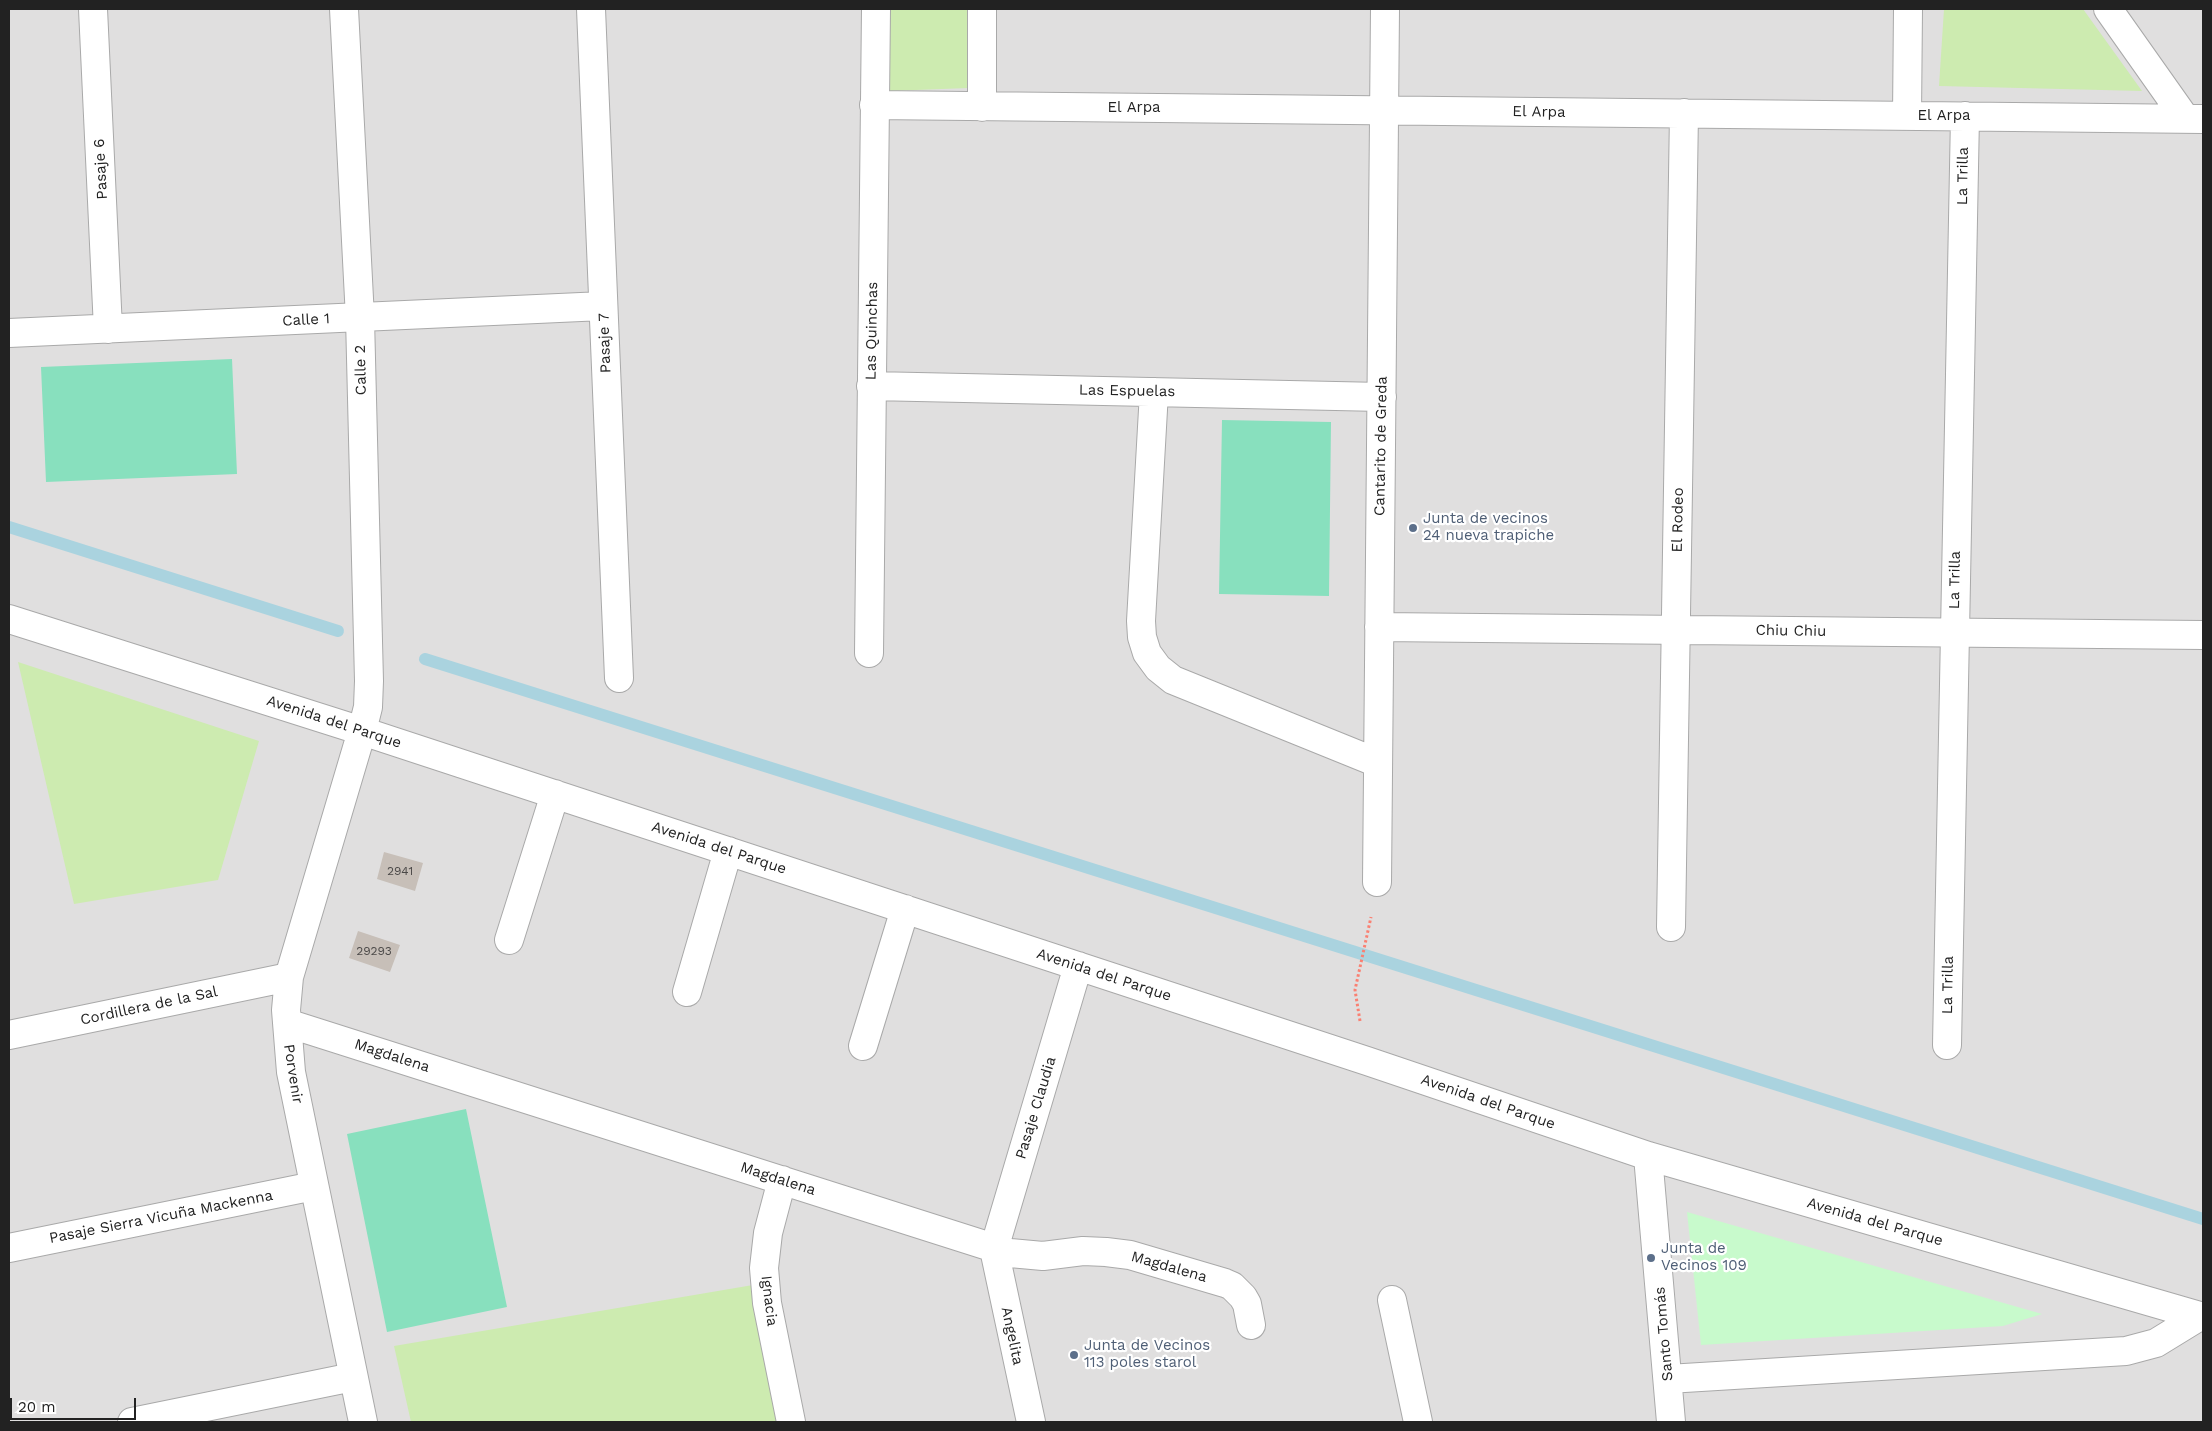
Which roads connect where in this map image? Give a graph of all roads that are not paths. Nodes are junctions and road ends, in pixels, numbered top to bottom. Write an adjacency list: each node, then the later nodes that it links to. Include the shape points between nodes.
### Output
1 (94, 9): 18 (street, Pasaje 6)
2 (344, 9): 17 (street, Calle 2)
3 (591, 9): 16 (street, Pasaje 7)
4 (876, 9): 9 (street, Las Quinchas)
5 (982, 9): 10 (street)
6 (1385, 9): 11 (street, Cantarito de Greda)
7 (1908, 9): 13 (street)
8 (2108, 9): 15 (street)
9 (874, 105): 10 (street, El Arpa); 20 (street, Las Quinchas)
10 (982, 107): 11 (street, El Arpa)
11 (1384, 110): 12 (street, El Arpa); 22 (street, Cantarito de Greda)
12 (1684, 113): 13 (street, El Arpa); 25 (street, El Rodeo)
13 (1907, 116): 14 (street, El Arpa)
14 (1965, 116): 15 (street, El Arpa); 26 (street, La Trilla)
15 (2194, 118)
16 (603, 306): 17 (street, Calle 1); 29 (street, Pasaje 7)
17 (360, 318): 18 (street, Calle 1); 30 (street, Calle 2, via 369,681 368,707)
18 (108, 329): 19 (street, Calle 1)
19 (9, 333)
20 (871, 386): 21 (street, Las Espuelas); 28 (street, Las Quinchas)
21 (1154, 392): 22 (street, Las Espuelas); 31 (street, via 1141,621 1147,653 1173,680)
22 (1382, 397): 24 (street, Cantarito de Greda)
23 (9, 620): 30 (street, Avenida del Parque)
24 (1379, 627): 25 (street, Chiu Chiu); 31 (street, Cantarito de Greda)
25 (1676, 630): 26 (street, Chiu Chiu); 36 (street, El Rodeo)
26 (1954, 633): 27 (street, Chiu Chiu); 43 (street, La Trilla)
27 (2203, 635)
28 (868, 653)
29 (619, 678)
30 (362, 731): 32 (street, Avenida del Parque); 39 (street, Porvenir)
31 (1378, 763): 34 (street, Cantarito de Greda)
32 (555, 794): 33 (street, Avenida del Parque); 37 (street)
33 (728, 851): 35 (street, Avenida del Parque); 40 (street)
34 (1377, 882)
35 (905, 909): 38 (street, Avenida del Parque); 44 (street)
36 (1672, 927)
37 (509, 940)
38 (1078, 966): 45 (street, Avenida del Parque); 49 (street, Pasaje Claudia)
39 (289, 977): 41 (street, Porvenir); 42 (street, Cordillera de la Sal)
40 (687, 992)
41 (287, 1023): 46 (street, Magdalena); 47 (street, Porvenir, via 291,1072)
42 (9, 1035)
43 (1946, 1045)
44 (863, 1046)
45 (1648, 1156): 51 (street, Avenida del Parque); 54 (street, Santo Tomás)
46 (782, 1180): 49 (street, Magdalena); 57 (street, Ignacia, via 768,1233 764,1268 766,1303)
47 (314, 1186): 48 (street, Pasaje Sierra Vicuña Mackenna); 53 (street, Porvenir)
48 (9, 1248)
49 (994, 1249): 52 (street, Magdalena, via 1026,1256 1083,1251 1130,1255 1216,1280 1232,1286 1243,1297); 58 (street, Angelita)
50 (1392, 1300): 59 (street)
51 (2202, 1316): 54 (street, via 2156,1344 2126,1351)
52 (1251, 1325)
53 (353, 1377): 55 (street); 56 (street, Porvenir)
54 (1668, 1379): 60 (street, Santo Tomás)
55 (132, 1422)
56 (363, 1422)
57 (791, 1422)
58 (1031, 1422)
59 (1418, 1422)
60 (1671, 1422)

